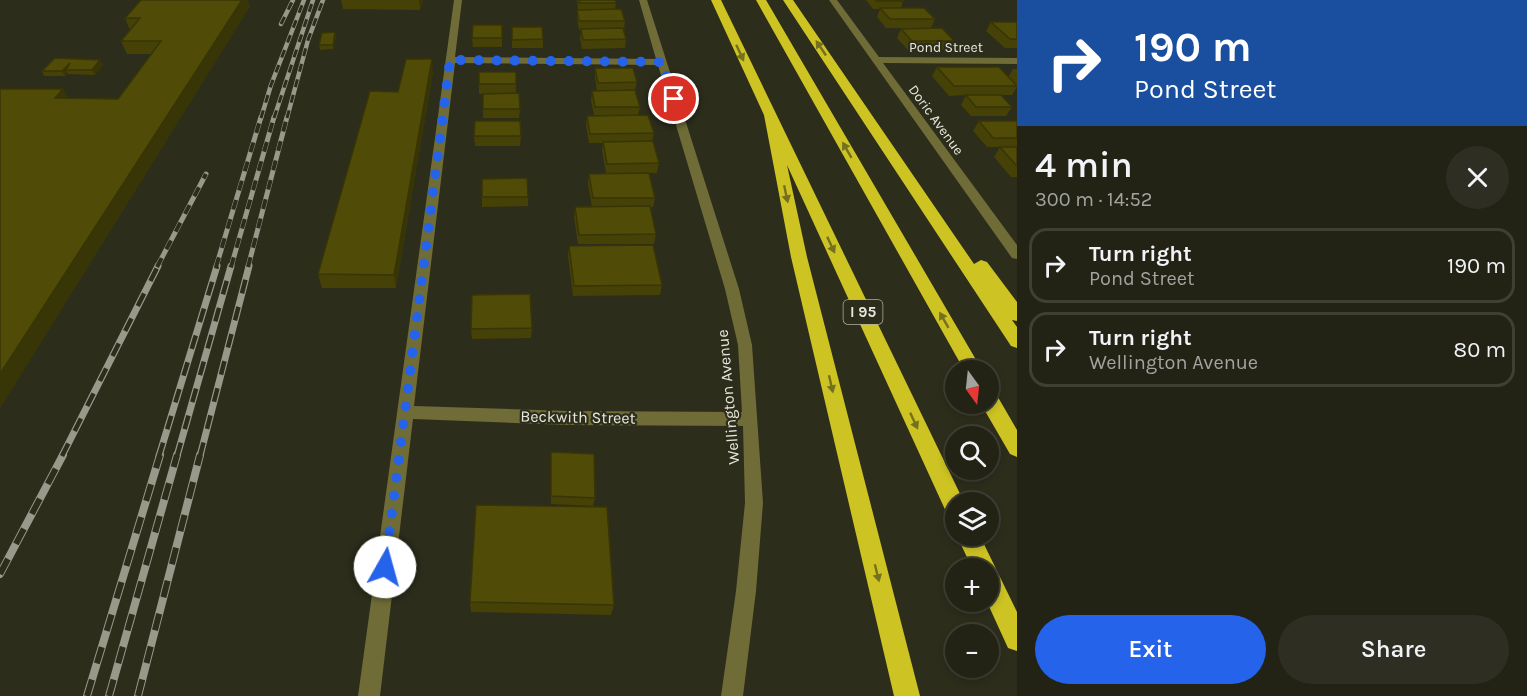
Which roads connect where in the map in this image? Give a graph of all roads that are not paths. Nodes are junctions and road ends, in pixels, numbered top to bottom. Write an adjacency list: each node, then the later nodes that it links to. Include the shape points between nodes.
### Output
1 (458, 0): 7 (street)
2 (643, 0): 10 (street, Wellington Avenue)
3 (716, 0): 12 (highway, I 95, one-way to 12)
4 (761, 0): 16 (highway, one-way to 4)
5 (788, 0): 11 (highway, one-way to 5)
6 (832, 0): 8 (street, Doric Avenue)
7 (450, 60): 10 (street); 17 (street)
8 (875, 60): 9 (street, Pond Street); 13 (street, Doric Avenue)
9 (1017, 61)
10 (662, 62): 19 (street, Wellington Avenue, via 732,289 745,345)
11 (841, 78): 14 (highway); 15 (highway)
12 (770, 116): 21 (highway, I 95, one-way to 21); 26 (highway, one-way to 26, via 799,257)
13 (1017, 255)
14 (1017, 315)
15 (1017, 341)
16 (967, 360)
17 (404, 412): 19 (street, Beckwith Street); 24 (street)
18 (997, 414): 20 (highway)
19 (751, 419): 25 (street, Wellington Avenue, via 754,503)
20 (1017, 448)
21 (948, 492)
22 (999, 601): 23 (highway)
23 (1017, 639)
24 (369, 696)
25 (732, 696)
26 (907, 696)

